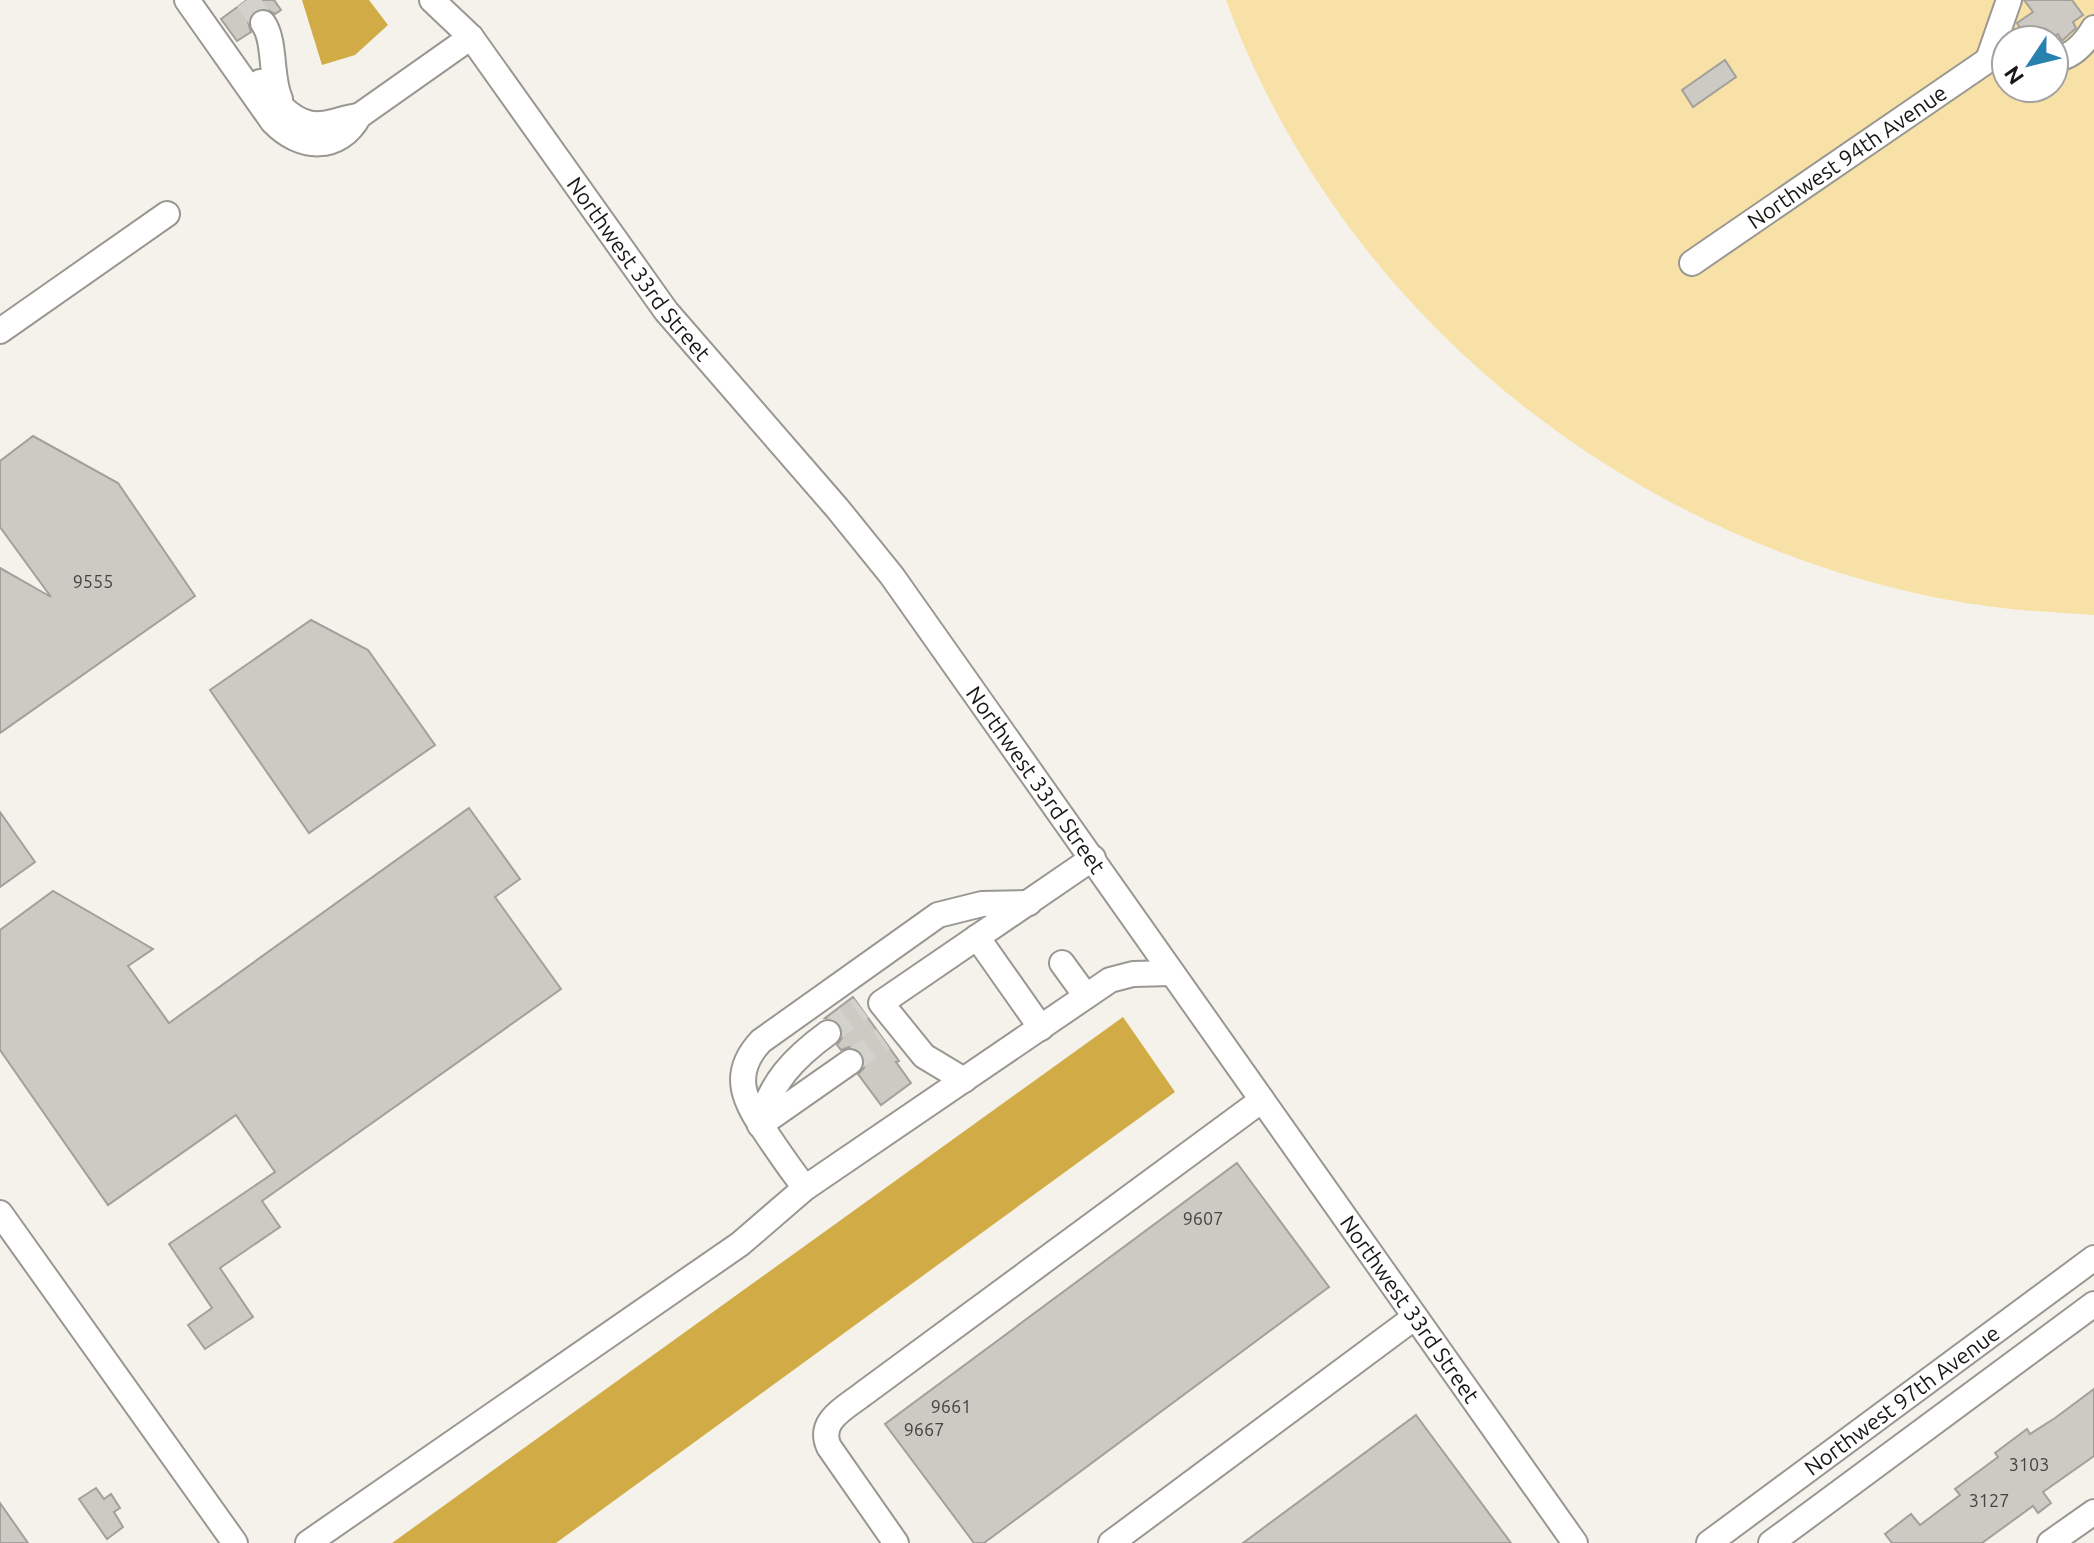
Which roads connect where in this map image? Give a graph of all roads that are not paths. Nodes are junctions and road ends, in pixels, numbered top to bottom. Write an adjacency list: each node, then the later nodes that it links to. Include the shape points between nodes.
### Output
1 (187, 0): 13 (street, via 283,132 307,143 328,142 352,130)
2 (201, 0): 12 (street)
3 (432, 0): 9 (street, Northwest 33rd Street)
4 (461, 0): 9 (street, Northwest 33rd Street)
5 (2009, 0): 7 (street)
6 (263, 23): 12 (street, via 274,83)
7 (2004, 24)
8 (2094, 28): 10 (street)
9 (471, 37): 13 (street); 17 (street, Northwest 33rd Street, via 666,311 892,576)
10 (2070, 53)
11 (1990, 65): 15 (street, Northwest 94th Avenue)
12 (285, 109): 13 (street, via 309,124)
13 (359, 116)
14 (167, 214): 16 (street)
15 (1692, 263)
16 (0, 331)
17 (1093, 858): 18 (street); 22 (street, Northwest 33rd Street)
18 (1029, 903): 19 (street); 21 (street, via 947,911)
19 (977, 937): 24 (street); 25 (street)
20 (1062, 963): 23 (street)
21 (859, 971): 24 (street); 30 (street, via 751,1051 744,1090)
22 (1172, 973): 23 (street, via 1121,976); 29 (street, Northwest 33rd Street)
23 (1086, 996): 25 (street)
24 (873, 1003): 28 (street, via 891,1033)
25 (1041, 1028): 28 (street)
26 (828, 1033): 30 (street, via 791,1062 774,1086)
27 (850, 1062): 30 (street)
28 (964, 1080): 31 (street)
29 (1262, 1100): 35 (street, Northwest 33rd Street); 39 (street, via 828,1424 826,1441)
30 (760, 1125): 31 (street)
31 (805, 1188): 38 (street, via 740,1244)
32 (0, 1213): 37 (street)
33 (2094, 1258): 42 (street, Northwest 97th Avenue)
34 (2094, 1304): 43 (street, Northwest 97th Avenue)
35 (1415, 1317): 40 (street); 41 (street, Northwest 33rd Street)
36 (2091, 1521): 44 (street)
37 (235, 1543)
38 (308, 1543)
39 (896, 1543)
40 (1111, 1543)
41 (1575, 1543)
42 (1709, 1543)
43 (1771, 1543)
44 (2050, 1543)

